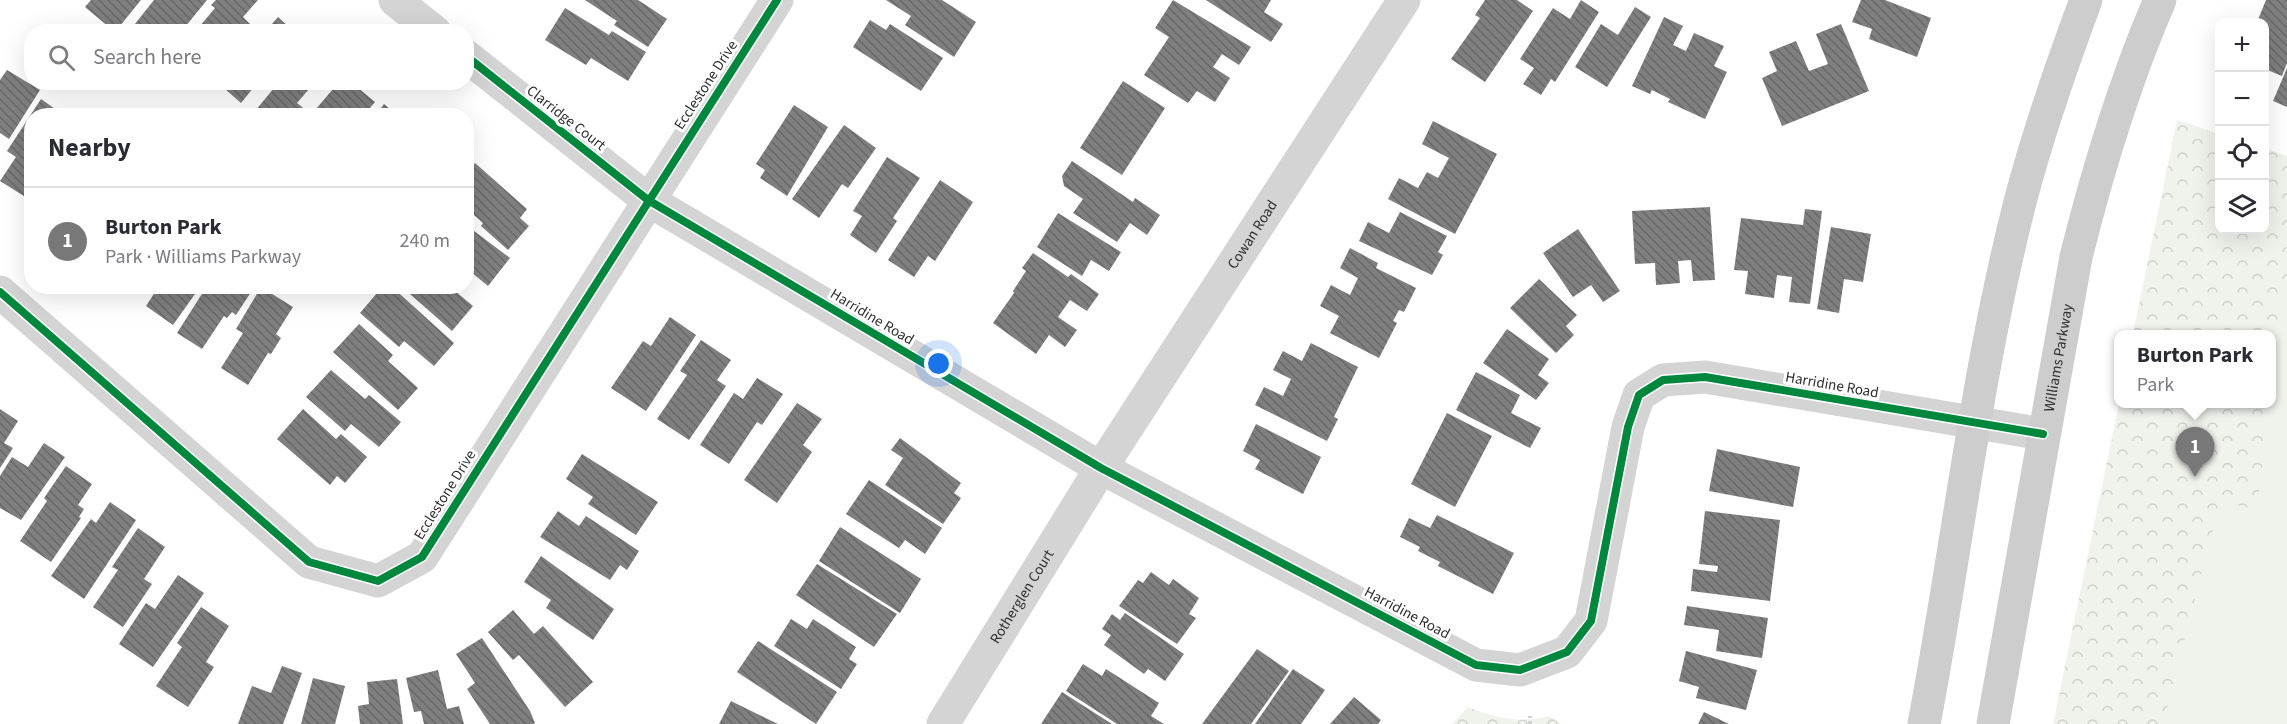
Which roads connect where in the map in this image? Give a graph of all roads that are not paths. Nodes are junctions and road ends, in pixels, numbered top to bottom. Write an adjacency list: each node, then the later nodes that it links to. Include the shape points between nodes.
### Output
1 (395, 0): 6 (street)
2 (777, 0): 8 (street, Ecclestone Drive)
3 (1404, 0): 12 (street, Cowan Road)
4 (2086, 0): 10 (main road, via 2023,193)
5 (2160, 0): 11 (main road, Williams Parkway, via 2094,186 2076,257)
6 (425, 24)
7 (474, 62): 8 (street, Clarridge Court)
8 (648, 200): 9 (street, Ecclestone Drive, via 422,557 378,581 309,562); 12 (street, Harridine Road)
9 (0, 292)
10 (1975, 423): 11 (street, Harridine Road); 12 (street, Harridine Road, via 1706,377 1663,380 1639,395 1628,427 1591,621 1568,652 1520,670 1476,665); 14 (main road)
11 (2043, 434): 15 (main road, Williams Parkway)
12 (1101, 468): 13 (street, Rotherglen Court)
13 (943, 724)
14 (1924, 724)
15 (1993, 724)

